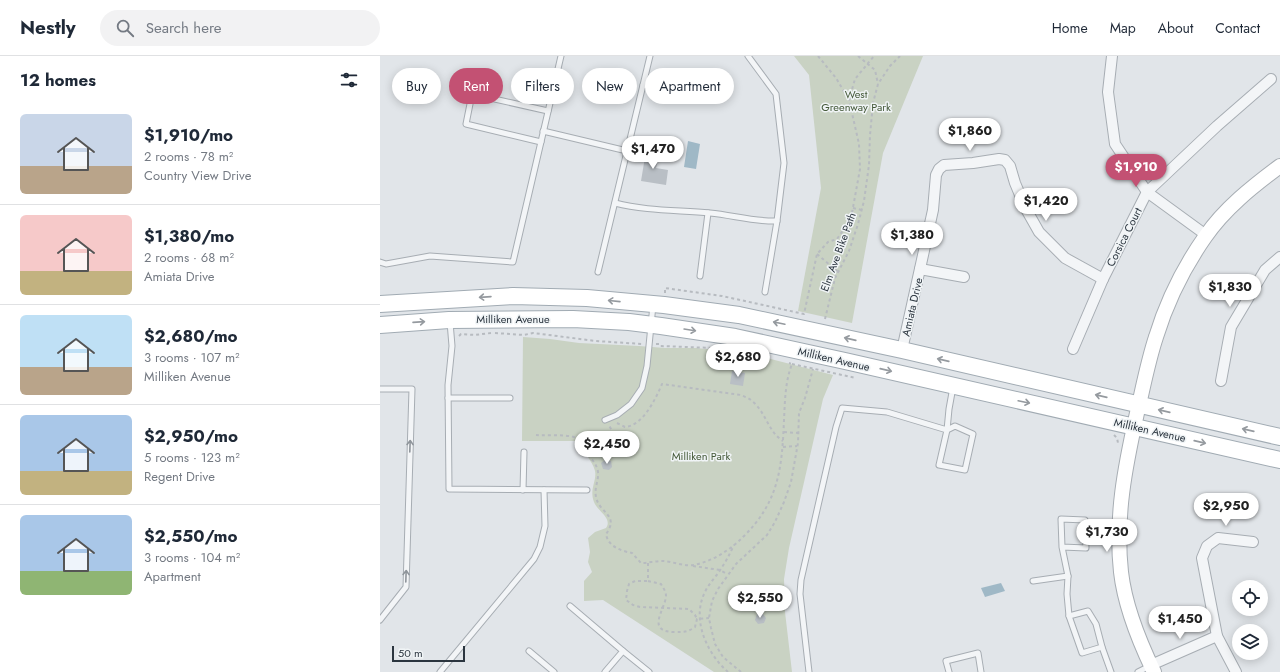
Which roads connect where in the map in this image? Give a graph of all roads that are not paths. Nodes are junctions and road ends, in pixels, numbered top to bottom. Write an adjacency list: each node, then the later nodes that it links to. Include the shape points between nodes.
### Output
1 (561, 56): 7 (lane)
2 (650, 56): 6 (lane)
3 (748, 56): 15 (lane, via 776,94 784,163)
4 (1112, 56): 12 (street, via 1108,92 1115,144)
5 (1272, 79): 12 (street, Corsica Court, via 1217,126)
6 (643, 85): 10 (lane)
7 (548, 111): 8 (lane); 9 (lane, via 472,94 466,124)
8 (543, 132): 9 (lane); 10 (lane)
9 (541, 142): 18 (lane, via 513,262 430,256 386,264)
10 (627, 151): 13 (lane)
11 (1280, 166): 16 (street, via 1232,206)
12 (1147, 192): 16 (street); 23 (street, Corsica Court)
13 (615, 203): 14 (lane, via 631,207); 20 (lane)
14 (708, 213): 15 (lane, via 765,222); 21 (lane)
15 (777, 221): 24 (lane)
16 (1206, 236): 37 (street, via 1170,299 1156,337)
17 (1280, 257): 32 (street, via 1264,270 1231,328)
18 (380, 262)
19 (920, 269): 22 (street); 23 (street, Amiata Drive, via 939,168 944,165 999,159 1005,160 1010,166 1026,209 1039,232 1065,258); 31 (street, Amiata Drive)
20 (598, 272)
21 (700, 276)
22 (964, 277)
23 (1103, 279): 30 (street, Corsica Court)
24 (765, 292)
25 (380, 304): 26 (main road, Milliken Avenue, one-way to 25, via 587,298 513,296)
26 (653, 304): 29 (lane); 31 (main road, Milliken Avenue, one-way to 26, via 739,314)
27 (449, 320): 28 (main road, Milliken Avenue, one-way to 27); 29 (main road, Milliken Avenue, via 572,319); 35 (lane, via 452,346)
28 (380, 325)
29 (651, 325): 33 (main road, Milliken Avenue, one-way to 33, via 735,337); 38 (lane, via 642,388 631,404 617,416)
30 (1073, 349)
31 (902, 350): 37 (main road, Milliken Avenue, one-way to 31)
32 (1221, 381)
33 (953, 386): 39 (main road, Milliken Avenue, one-way to 39); 40 (lane)
34 (380, 389): 53 (lane, one-way to 34, via 406,587 412,389)
35 (448, 398): 36 (lane); 44 (lane, via 449,488)
36 (510, 398)
37 (1139, 405): 39 (street); 41 (main road, Milliken Avenue, one-way to 37)
38 (605, 420)
39 (1134, 426): 43 (main road, Milliken Avenue, one-way to 43); 58 (street, via 1121,491 1121,572 1128,608)
40 (948, 430): 40 (lane, via 939,465 965,470 973,434 955,426); 63 (lane, via 887,412 842,408 801,580 800,594)
41 (1280, 437)
42 (524, 452): 44 (lane)
43 (1280, 460)
44 (524, 490): 45 (lane)
45 (544, 490): 46 (lane); 59 (lane, via 544,526 540,547 534,560)
46 (587, 490)
47 (1253, 542): 54 (street, via 1218,538 1207,546 1202,558)
48 (1062, 548): 48 (lane, via 1061,519 1085,520 1086,548); 49 (lane)
49 (1068, 576): 50 (lane); 52 (lane)
50 (1032, 581)
51 (570, 606): 57 (lane)
52 (1070, 616): 55 (lane, via 1088,611 1096,624); 55 (lane, via 1082,653)
53 (380, 620)
54 (1217, 636): 58 (street); 68 (street)
55 (1102, 647): 66 (lane)
56 (529, 651): 60 (lane)
57 (623, 651): 61 (lane); 62 (lane)
58 (1153, 669): 67 (lane)
59 (440, 672)
60 (554, 672)
61 (606, 672)
62 (649, 672)
63 (809, 672)
64 (949, 672): 65 (lane, via 946,661 978,653)
65 (981, 672)
66 (1111, 672)
67 (1138, 672)
68 (1236, 672)

